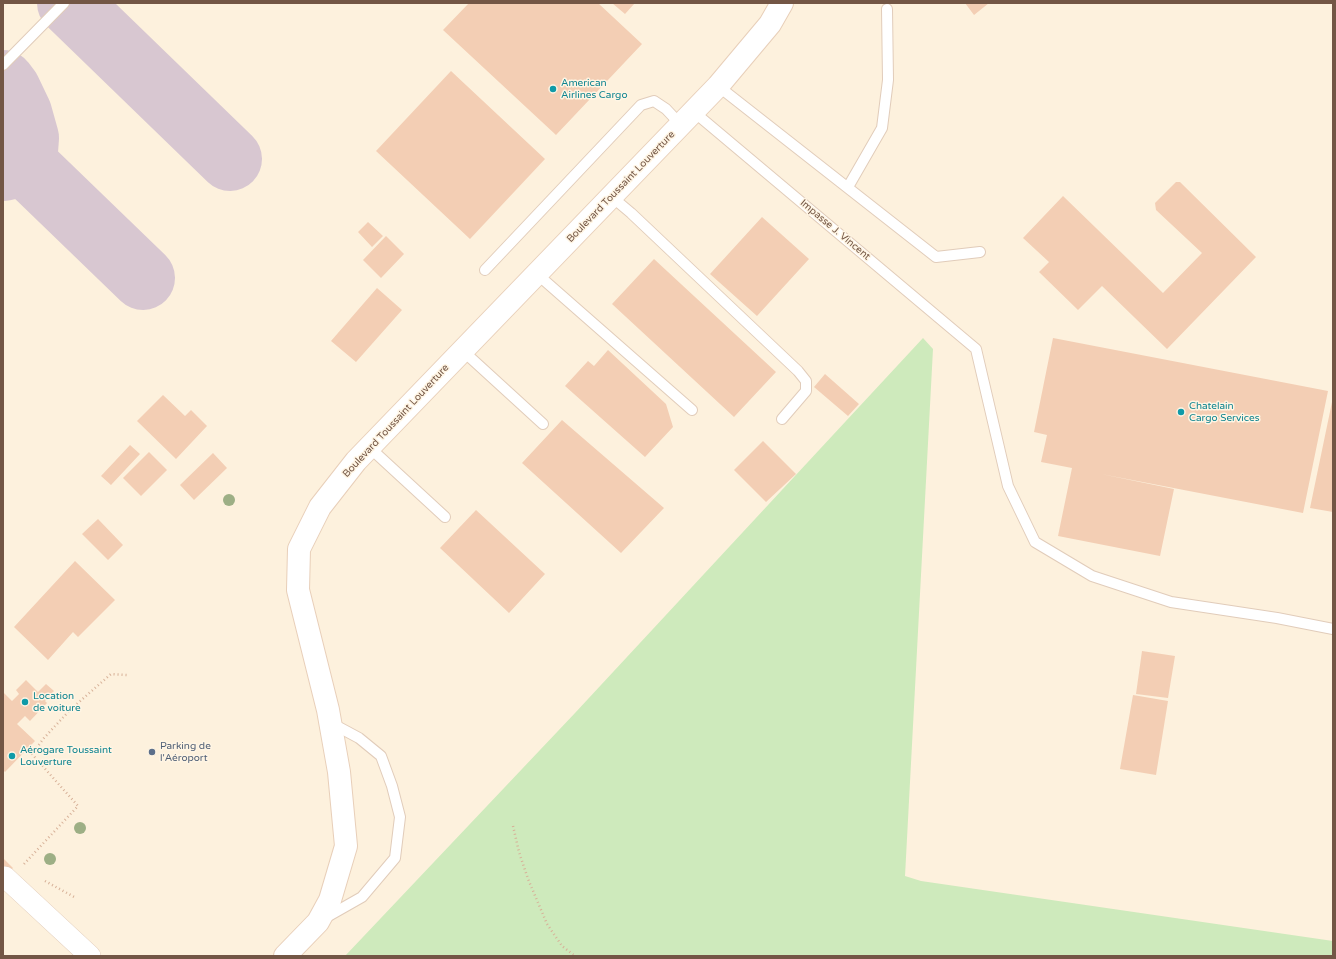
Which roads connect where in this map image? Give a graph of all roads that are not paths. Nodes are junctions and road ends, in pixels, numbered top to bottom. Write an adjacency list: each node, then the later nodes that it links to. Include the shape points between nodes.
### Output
1 (64, 3): 4 (lane)
2 (782, 3): 5 (main road, Boulevard Toussaint Louverture, via 770,24)
3 (887, 9): 7 (lane, via 888,80 882,128)
4 (3, 65)
5 (718, 86): 6 (main road, Boulevard Toussaint Louverture); 7 (lane)
6 (688, 119): 8 (main road, Boulevard Toussaint Louverture); 10 (lane, Impasse J. Vincent, via 654,101 641,105); 18 (lane, Impasse J. Vincent, via 976,349 1008,486 1035,542 1092,576 1172,602)
7 (848, 187): 9 (lane, via 936,257)
8 (612, 197): 11 (main road, Boulevard Toussaint Louverture); 14 (lane, via 806,381 806,391)
9 (980, 252)
10 (485, 270)
11 (537, 274): 12 (main road, Boulevard Toussaint Louverture); 13 (lane)
12 (462, 350): 15 (lane); 16 (main road, Boulevard Toussaint Louverture)
13 (692, 410)
14 (782, 419)
15 (543, 424)
16 (369, 447): 17 (lane); 19 (main road, Boulevard Toussaint Louverture, via 320,507 299,549 298,590)
17 (445, 517)
18 (1333, 628)
19 (330, 722): 21 (main road, Boulevard Toussaint Louverture, via 339,772 346,846 330,900); 21 (lane, via 359,738 381,756 400,817 395,858 362,897)
20 (7, 879): 22 (street)
21 (318, 922): 23 (main road, Boulevard Toussaint Louverture)
22 (90, 956)
23 (285, 956)

